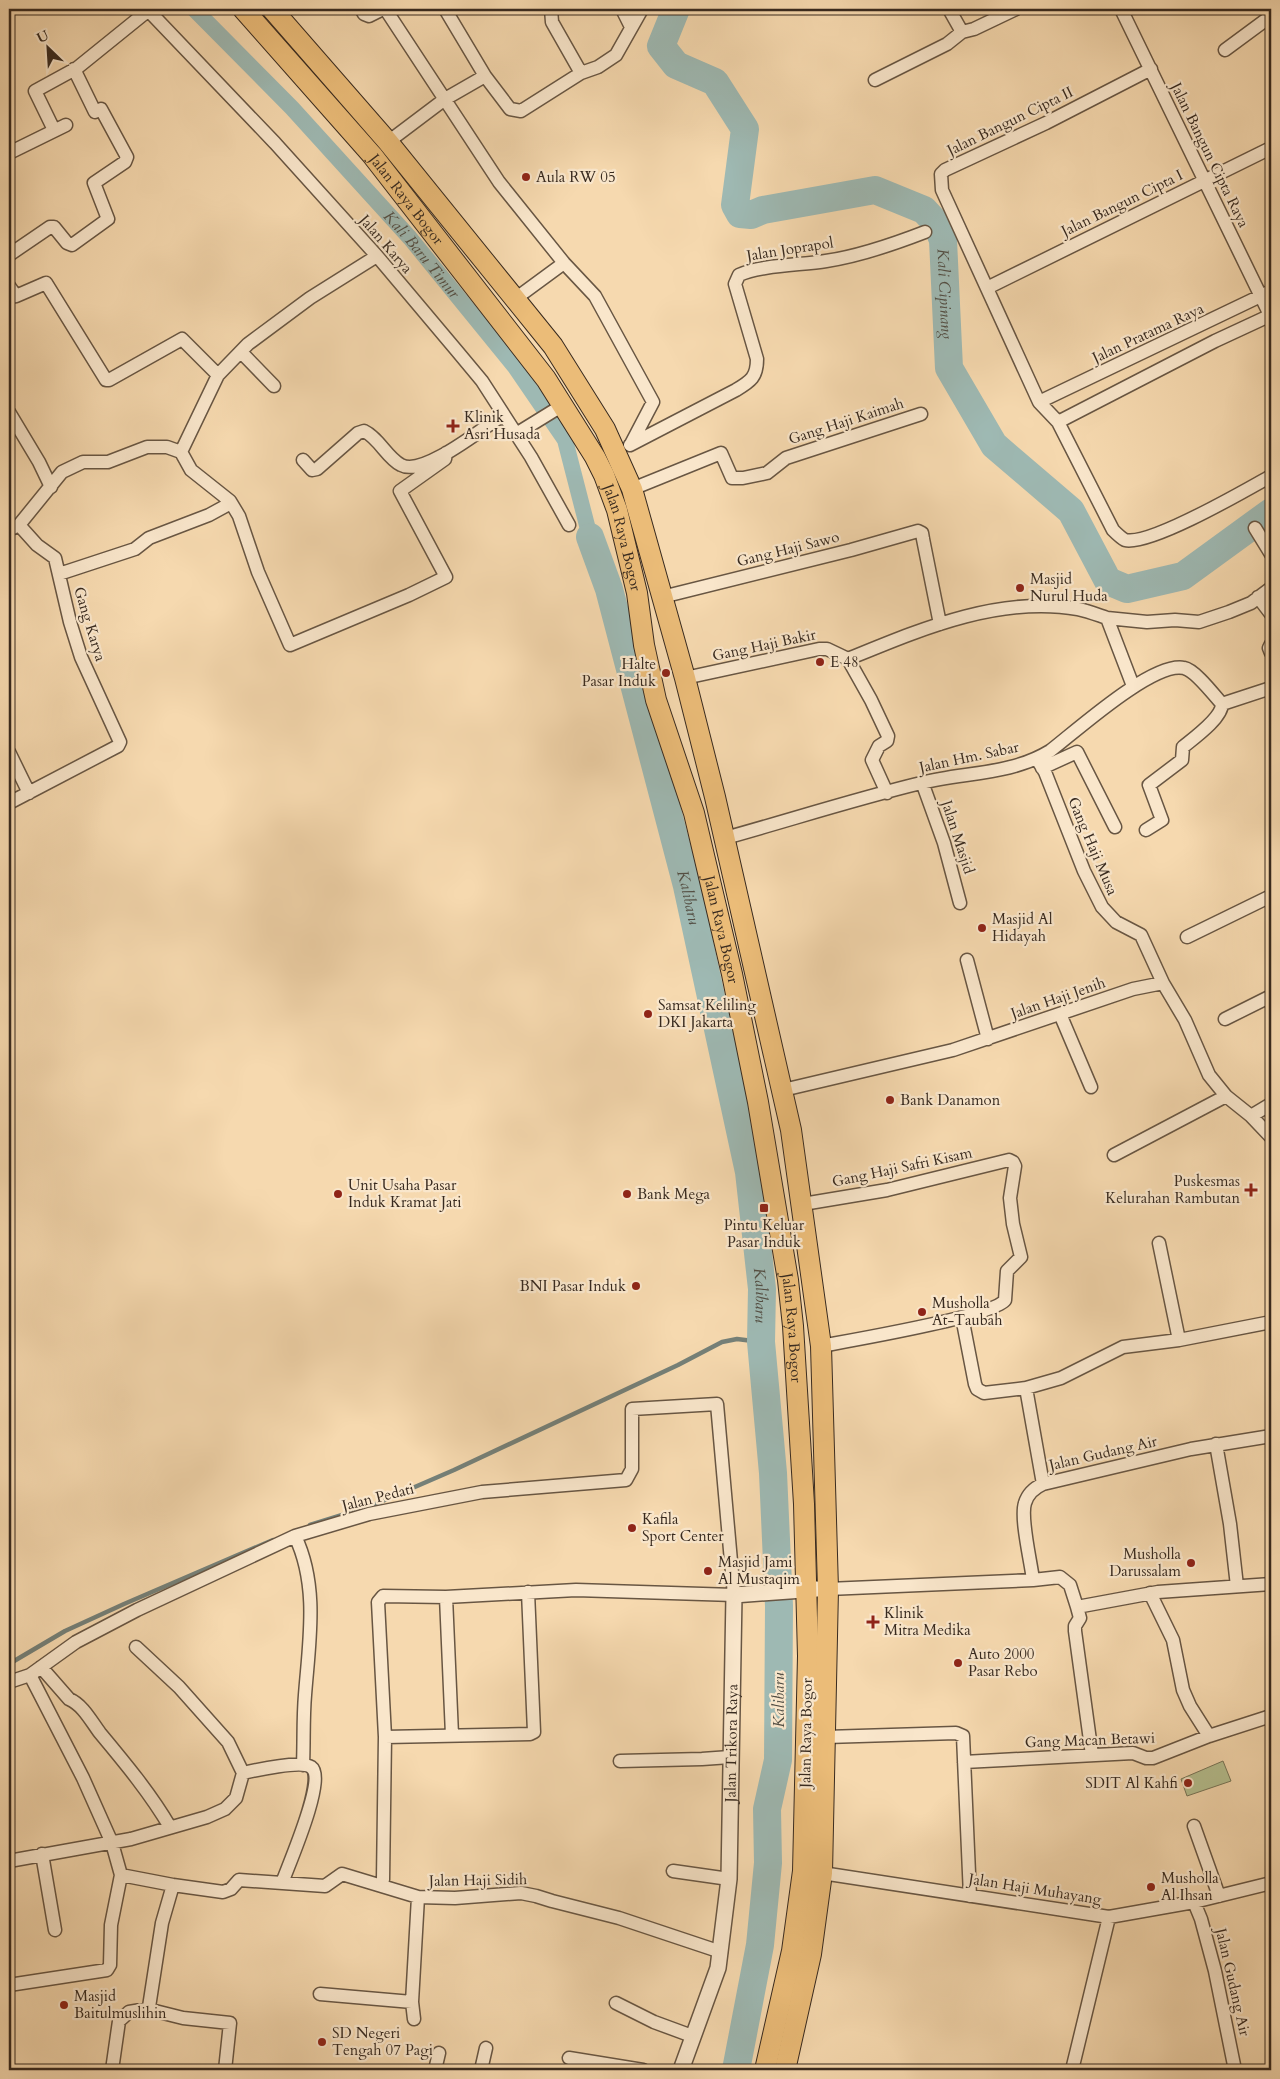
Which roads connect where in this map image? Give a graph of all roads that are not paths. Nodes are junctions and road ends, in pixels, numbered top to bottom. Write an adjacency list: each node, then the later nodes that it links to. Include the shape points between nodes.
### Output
1 (148, 9): 17 (street); 28 (street, Jalan Karya)
2 (243, 9): 39 (highway, Jalan Raya Bogor, via 372,155 546,379)
3 (272, 9): 22 (highway, Jalan Raya Bogor)
4 (361, 9): 21 (street, via 369,16 386,10)
5 (445, 9): 19 (street)
6 (551, 9): 18 (street, via 552,22)
7 (622, 9): 13 (street)
8 (642, 9): 13 (street)
9 (949, 9): 14 (street)
10 (1016, 9): 14 (street)
11 (1121, 9): 16 (street, Jalan Bangun Cipta Raya)
12 (1271, 16): 15 (street)
13 (631, 27): 18 (street, via 616,55)
14 (962, 32): 20 (street, via 947,44)
15 (1225, 50)
16 (1151, 69): 25 (street, Jalan Bangun Cipta Raya); 31 (street, Jalan Bangun Cipta II, via 941,174 942,190)
17 (74, 70): 24 (street, via 35,91 60,128); 27 (street, via 95,112 101,109 127,157 125,162 94,183 108,219 72,244 50,227)
18 (581, 73): 19 (street, via 521,112 510,109)
19 (484, 76): 21 (street)
20 (875, 80)
21 (445, 99): 22 (street); 29 (street, via 499,182)
22 (388, 142): 33 (highway, Jalan Raya Bogor)
23 (1271, 148): 25 (street, Jalan Bangun Cipta I)
24 (9, 153)
25 (1204, 181): 31 (street, Jalan Bangun Cipta I); 32 (street, Jalan Bangun Cipta Raya)
26 (926, 232): 45 (street, Jalan Joprapol, via 892,245 828,261 739,275 736,284 757,359 753,379)
27 (9, 255)
28 (376, 256): 35 (street, via 310,298); 42 (street, Jalan Karya, via 482,381)
29 (564, 263): 33 (street); 45 (street, via 595,296 653,400)
30 (9, 286): 36 (street, via 16,296 46,284 106,380 182,339)
31 (988, 288): 38 (street)
32 (1266, 294): 34 (street, Jalan Bangun Cipta Raya); 38 (street, Jalan Pratama Raya)
33 (515, 299): 45 (highway, Jalan Raya Bogor, via 553,346 605,429)
34 (1271, 315): 43 (street)
35 (241, 352): 36 (street); 37 (street)
36 (218, 375): 46 (street)
37 (274, 386)
38 (1039, 402): 43 (street)
39 (560, 407): 44 (street); 112 (highway, Jalan Raya Bogor, via 595,456 617,510 638,593 644,645 656,700 694,813 758,1102 793,1326 804,1504)
40 (9, 412): 50 (street)
41 (921, 414): 51 (street, Gang Haji Kaimah, via 786,458 766,473 732,478 721,453)
42 (503, 415): 44 (street, Jalan Karya); 47 (street)
43 (1058, 422): 49 (street, via 1113,530 1124,540 1137,540 1176,525)
44 (516, 434): 53 (street, Jalan Karya)
45 (624, 448): 51 (highway, Jalan Raya Bogor)
46 (181, 452): 50 (street, via 167,447 147,448 108,462 83,462 62,472); 52 (street, via 191,470)
47 (446, 453): 48 (street, via 416,467 403,466 364,432 316,470); 52 (street, via 445,459 400,491 446,577 290,645 258,572 241,519)
48 (303, 460)
49 (1271, 476)
50 (51, 487): 54 (street)
51 (632, 490): 59 (highway, Jalan Raya Bogor)
52 (231, 503): 57 (street, via 149,538 135,549)
53 (569, 525)
54 (14, 527): 57 (street, Gang Karya, via 55,558)
55 (1255, 528): 56 (street)
56 (1271, 554)
57 (59, 574): 74 (street, Gang Karya, via 80,657 120,742 118,746)
58 (1271, 588): 60 (street)
59 (662, 597): 63 (street, Gang Haji Sawo, via 920,531); 67 (highway, Jalan Raya Bogor)
60 (1258, 597): 61 (street); 62 (street, via 1199,622)
61 (1271, 614)
62 (1107, 618): 63 (street, via 1078,609 1033,606 998,609); 68 (street)
63 (940, 624): 66 (street)
64 (1271, 644): 65 (street)
65 (1271, 653)
66 (848, 659): 67 (street, Gang Haji Bakir, via 827,649 819,649); 75 (street, via 888,736 872,760)
67 (685, 678): 79 (highway, Jalan Raya Bogor)
68 (1133, 686): 70 (street, Jalan Hm. Sabar, via 1171,668 1184,668); 72 (street, Jalan Hm. Sabar, via 1050,751)
69 (1271, 688): 70 (street)
70 (1222, 704): 78 (street, via 1216,717 1183,747 1182,760 1149,785 1162,820)
71 (9, 752): 74 (street)
72 (1040, 763): 73 (street, Jalan Hm. Sabar); 77 (street, via 1077,752); 84 (street, Gang Haji Musa, via 1102,907 1116,922 1141,935)
73 (922, 782): 75 (street, Jalan Hm. Sabar); 81 (street, Jalan Masjid, via 944,843)
74 (29, 793): 76 (street)
75 (887, 793): 79 (street, Jalan Hm. Sabar)
76 (9, 803)
77 (1115, 827)
78 (1146, 830)
79 (725, 838): 90 (highway, Jalan Raya Bogor)
80 (1271, 896): 82 (street)
81 (960, 903)
82 (1187, 937)
83 (968, 960): 88 (street)
84 (1163, 983): 86 (street, Jalan Haji Jenih, via 1133,989); 91 (street, via 1185,1020 1209,1075)
85 (1271, 996): 87 (street)
86 (1060, 1014): 88 (street, Jalan Haji Jenih); 89 (street)
87 (1225, 1019)
88 (988, 1039): 90 (street, Jalan Haji Jenih)
89 (1091, 1087)
90 (783, 1090): 96 (highway, Jalan Raya Bogor)
91 (1226, 1096): 93 (street); 95 (street)
92 (1271, 1104): 93 (street)
93 (1251, 1116): 94 (street)
94 (1271, 1137)
95 (1114, 1155)
96 (803, 1204): 98 (street, Gang Haji Safri Kisam, via 887,1190 1008,1160 1013,1162 1016,1166 1010,1198 1020,1259 1007,1271 1003,1304); 101 (highway, Jalan Raya Bogor)
97 (1159, 1243): 100 (street)
98 (962, 1317): 101 (street); 102 (street, via 977,1389 990,1393)
99 (1271, 1322): 100 (street)
100 (1179, 1340): 102 (street, via 1114,1350 1061,1378)
101 (821, 1346): 111 (highway, Jalan Raya Bogor)
102 (1026, 1388): 106 (street)
103 (718, 1409): 107 (street, Jalan Pedati, via 716,1403 632,1408 632,1469 626,1480 482,1492 384,1510); 115 (street, Jalan Trikora Raya)
104 (1271, 1436): 105 (street, Jalan Gudang Air)
105 (1216, 1444): 106 (street, Jalan Gudang Air); 110 (street)
106 (1043, 1484): 108 (street, Jalan Gudang Air, via 1029,1495 1024,1504)
107 (295, 1536): 119 (street, Jalan Pedati, via 92,1633); 131 (street, via 308,1578 311,1634)
108 (1033, 1580): 111 (street); 117 (street, via 1065,1579)
109 (1271, 1584): 110 (street)
110 (1237, 1586): 114 (street)
111 (828, 1589): 112 (street); 126 (highway, Jalan Raya Bogor)
112 (800, 1590): 115 (street); 152 (highway, Jalan Raya Bogor, via 808,1656 802,1871)
113 (528, 1592): 115 (street); 116 (street); 123 (street, via 534,1732)
114 (1150, 1593): 117 (street); 124 (street, via 1173,1640 1183,1690)
115 (734, 1594): 128 (street, Jalan Trikora Raya)
116 (446, 1597): 123 (street); 125 (street, via 384,1596 378,1602)
117 (1077, 1606): 127 (street, via 1080,1618 1075,1631)
118 (136, 1647): 132 (street, via 179,1687 228,1742)
119 (41, 1667): 120 (street, Jalan Pedati); 134 (street, via 68,1698 75,1701 145,1787)
120 (30, 1675): 121 (street, Jalan Pedati); 135 (street)
121 (9, 1682)
122 (1271, 1716): 124 (street, Gang Macan Betawi)
123 (452, 1735): 125 (street)
124 (1209, 1736): 127 (street, Gang Macan Betawi, via 1153,1758 1133,1753)
125 (385, 1737): 142 (street)
126 (826, 1737): 130 (street, via 960,1733 963,1736); 139 (highway, Jalan Raya Bogor)
127 (1092, 1755): 130 (street, Gang Macan Betawi)
128 (730, 1757): 129 (street); 141 (street, Jalan Trikora Raya)
129 (620, 1761)
130 (964, 1762): 146 (street)
131 (302, 1765): 132 (street); 143 (street, via 309,1766 316,1778 302,1832)
132 (243, 1773): 134 (street, via 232,1804 207,1817)
133 (1194, 1826): 147 (street)
134 (170, 1827): 135 (street)
135 (112, 1843): 136 (street); 140 (street)
136 (42, 1854): 137 (street); 151 (street)
137 (9, 1861)
138 (673, 1871): 141 (street)
139 (822, 1872): 146 (street, Jalan Haji Muhayang); 152 (highway, Jalan Raya Bogor)
140 (121, 1875): 145 (street, Jalan Haji Sidih); 154 (street, via 113,1911 107,1970)
141 (729, 1879): 153 (street, Jalan Trikora Raya)
142 (383, 1880)
143 (282, 1882): 145 (street, Jalan Haji Sidih, via 239,1880 230,1890 223,1892); 148 (street, Jalan Haji Sidih, via 325,1886 342,1874)
144 (1271, 1883): 147 (street, Jalan Haji Muhayang)
145 (173, 1885): 158 (street, via 162,1923)
146 (970, 1896): 150 (street, Jalan Haji Muhayang)
147 (1219, 1896): 149 (street, Jalan Haji Muhayang)
148 (418, 1898): 153 (street, Jalan Haji Sidih, via 520,1893 619,1918); 156 (street)
149 (1194, 1902): 150 (street, Jalan Haji Muhayang); 173 (street, Jalan Gudang Air, via 1202,1919 1215,1971)
150 (1109, 1917): 172 (street)
151 (55, 1930)
152 (804, 1931): 170 (highway, Jalan Raya Bogor, via 786,1980); 171 (highway, Jalan Raya Bogor, via 811,1954)
153 (721, 1952): 160 (street, Jalan Trikora Raya)
154 (9, 1985)
155 (320, 1994): 156 (street)
156 (412, 2002): 159 (street)
157 (616, 2004): 160 (street)
158 (147, 2009): 164 (street, via 129,2012 120,2021); 165 (street, via 183,2018 230,2023)
159 (414, 2019)
160 (692, 2036): 169 (street, Jalan Trikora Raya)
161 (486, 2048): 167 (street)
162 (439, 2053): 166 (street)
163 (569, 2058): 168 (street)
164 (112, 2070)
165 (225, 2070)
166 (435, 2070)
167 (481, 2070)
168 (643, 2070)
169 (682, 2070)
170 (765, 2070)
171 (784, 2070)
172 (1072, 2070)
173 (1235, 2070)

